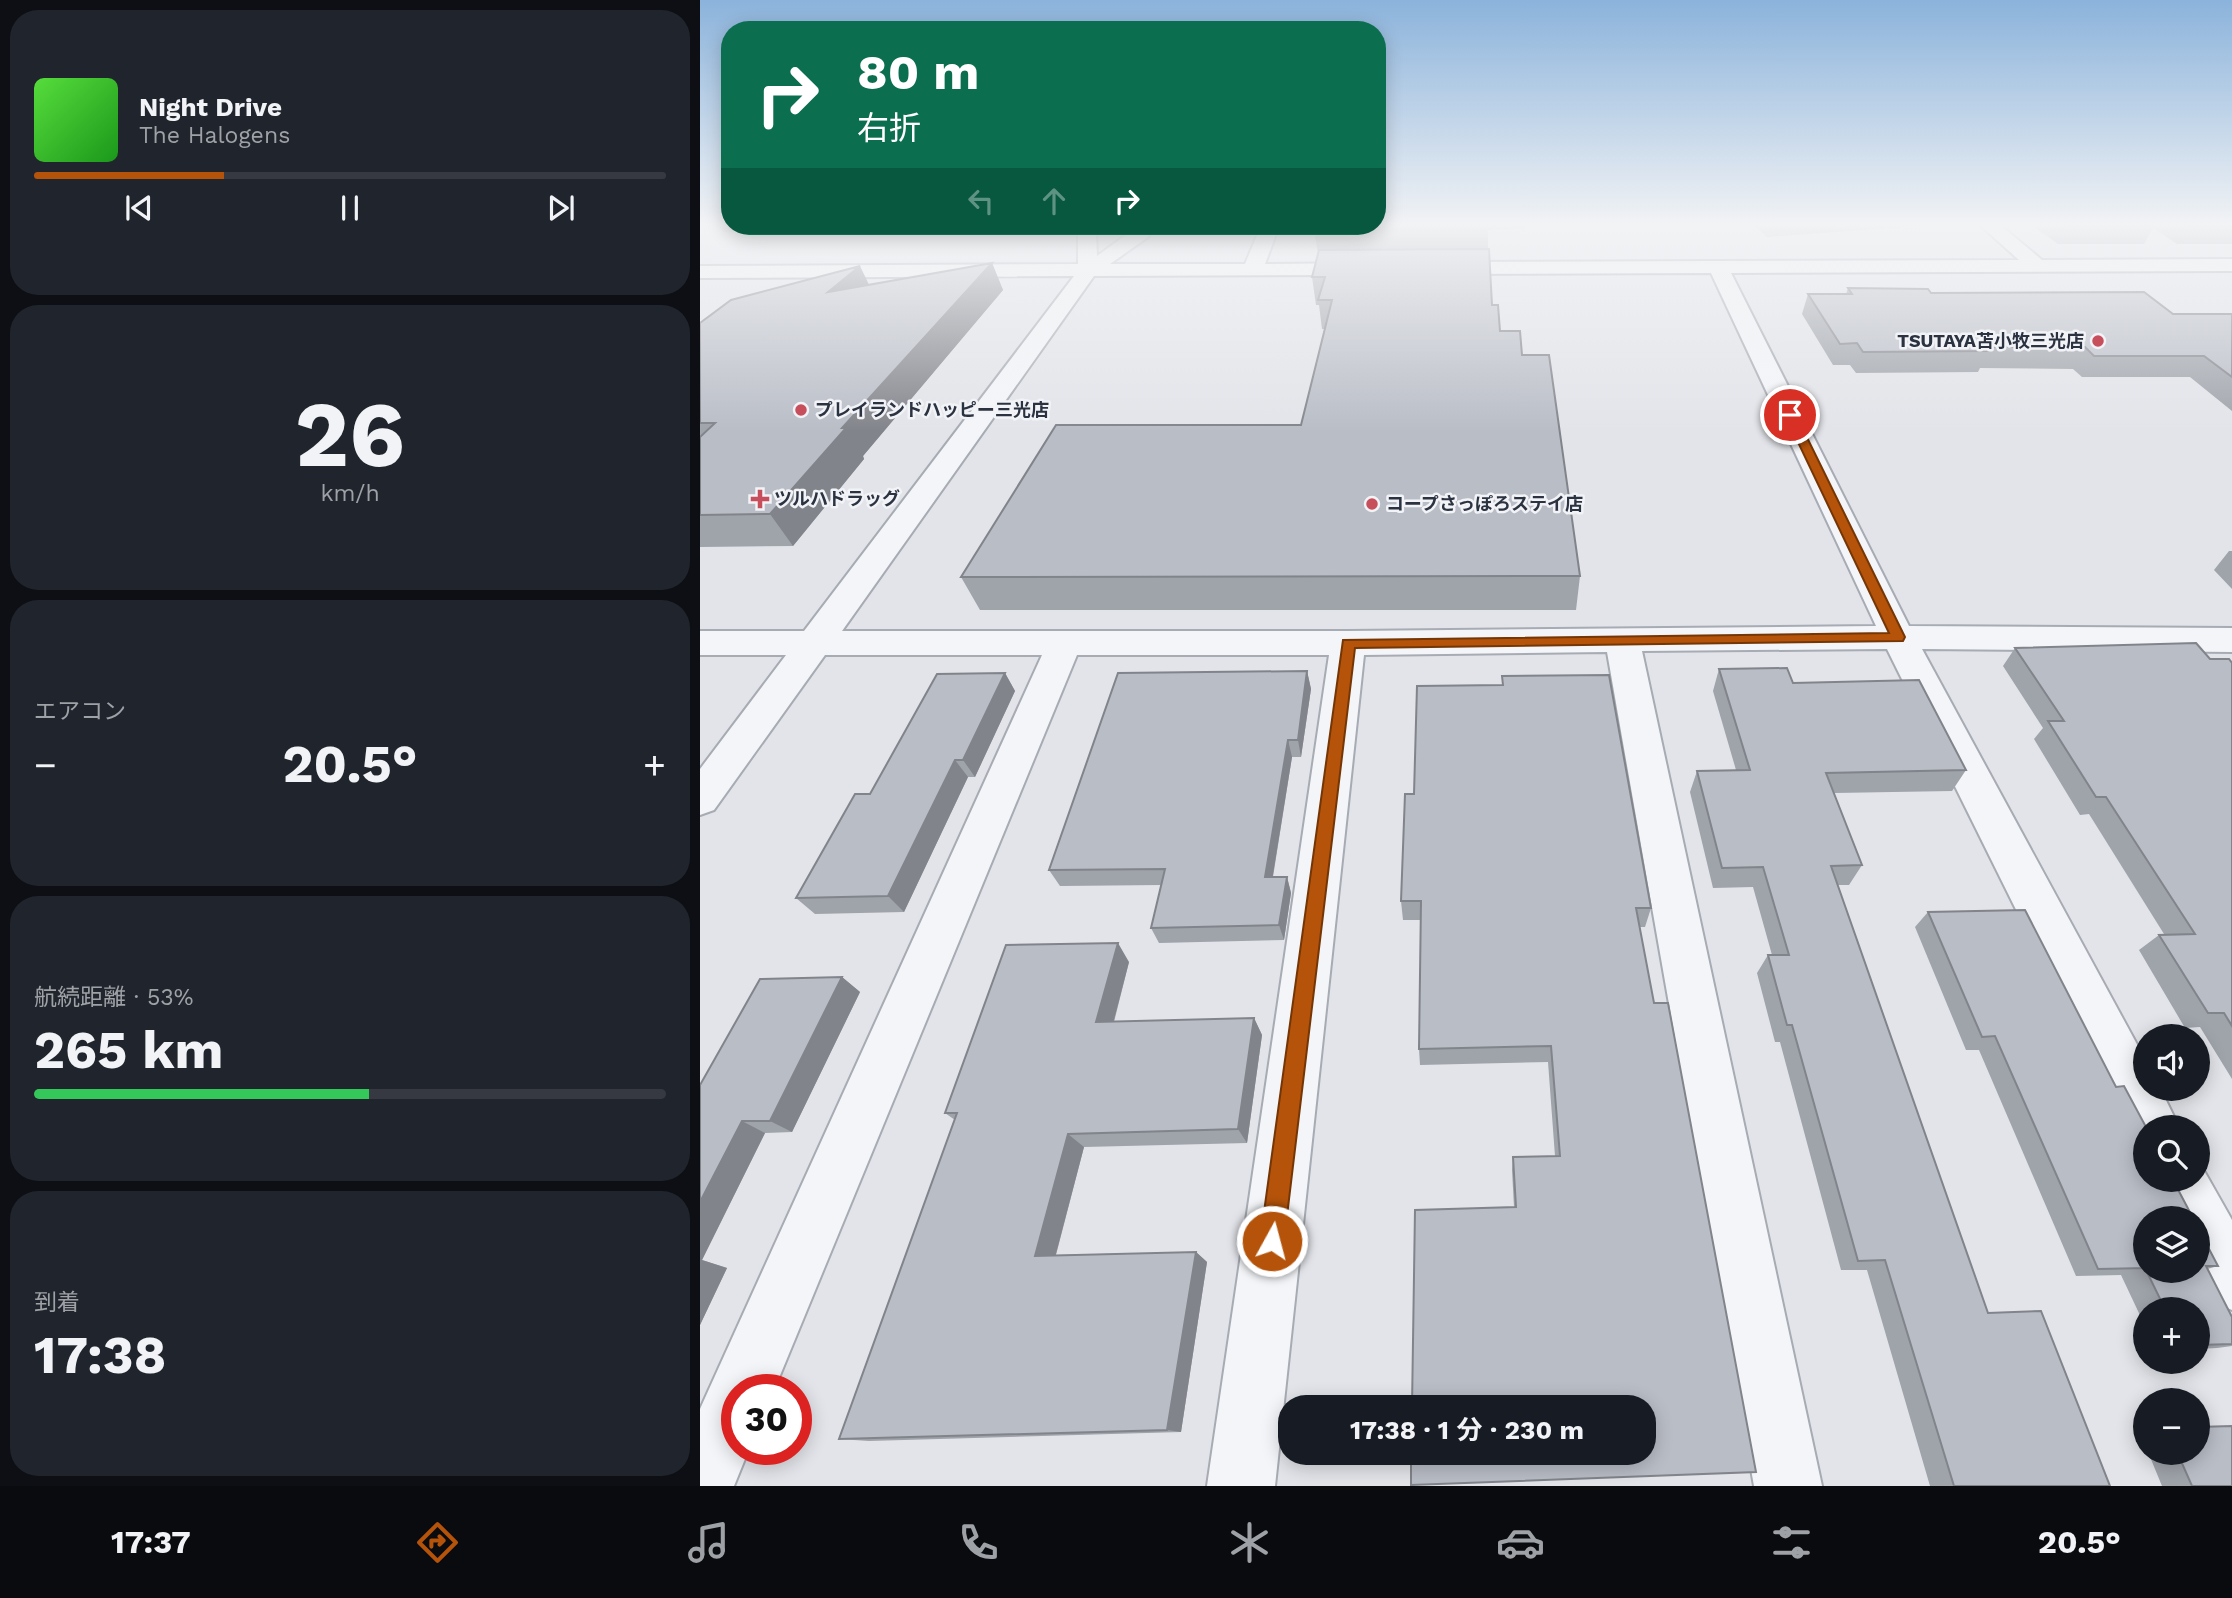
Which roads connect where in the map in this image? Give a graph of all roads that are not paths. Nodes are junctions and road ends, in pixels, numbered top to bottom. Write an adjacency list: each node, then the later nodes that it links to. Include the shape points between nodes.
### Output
1 (1072, 293): 7 (street)
2 (1731, 293): 3 (street)
3 (1898, 637): 4 (street); 5 (street); 12 (street)
4 (2218, 640): 10 (street)
5 (1623, 642): 8 (street); 19 (street)
6 (700, 643): 7 (street)
7 (816, 643): 9 (street); 11 (street)
8 (1348, 643): 9 (street); 18 (street)
9 (1065, 645): 15 (street)
10 (2232, 673)
11 (700, 799)
12 (2146, 1115)
13 (2186, 1192): 14 (street)
14 (2232, 1280)
15 (749, 1374)
16 (721, 1438): 17 (street)
17 (700, 1486)
18 (1241, 1486)
19 (1788, 1486)

